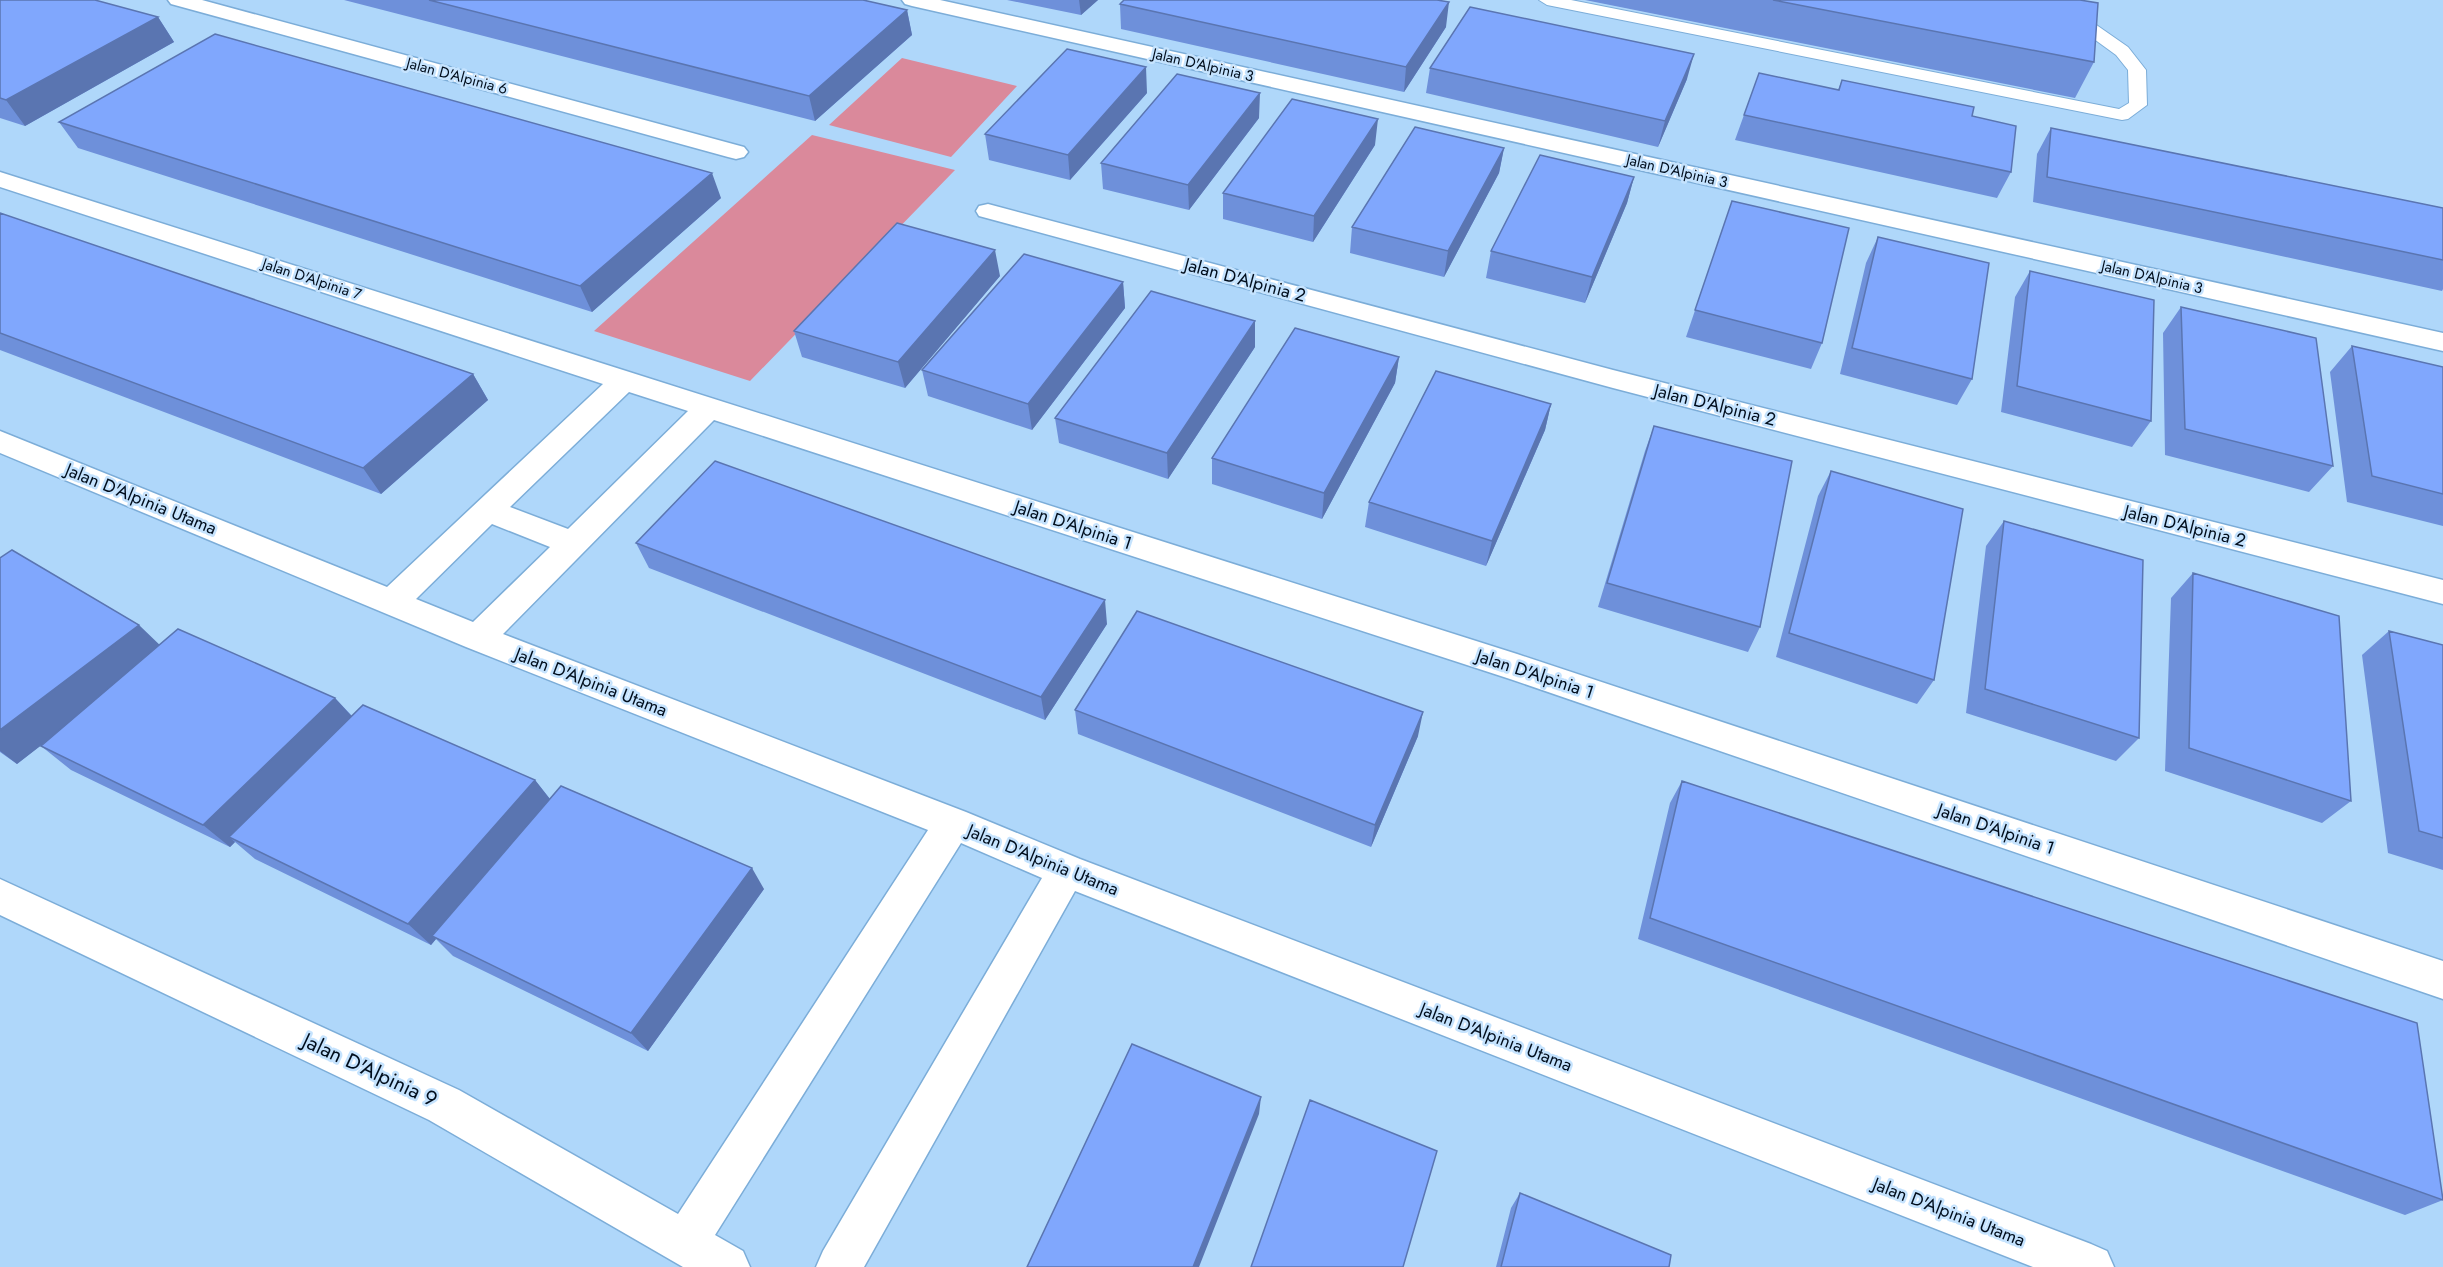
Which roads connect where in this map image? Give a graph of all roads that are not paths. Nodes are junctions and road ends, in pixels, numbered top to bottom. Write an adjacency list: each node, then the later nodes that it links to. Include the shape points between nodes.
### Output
1 (178, 0): 5 (street, Jalan D'Alpinia 6)
2 (912, 0): 8 (street, Jalan D'Alpinia 3)
3 (1547, 0): 4 (lane, via 2122,115 2138,105 2137,70 2122,51 2066,11)
4 (2008, 0)
5 (736, 152)
6 (0, 179): 9 (street, Jalan D'Alpinia 7)
7 (988, 211): 14 (street, Jalan D'Alpinia 2, via 1613,379)
8 (2443, 342)
9 (624, 380): 10 (street, Jalan D'Alpinia 1); 12 (street)
10 (709, 408): 13 (street); 20 (street, Jalan D'Alpinia 1, via 1517,668)
11 (0, 441): 15 (street, Jalan D'Alpinia Utama)
12 (489, 511): 13 (street); 15 (street)
13 (573, 544): 16 (street)
14 (2443, 592)
15 (393, 602): 16 (street, Jalan D'Alpinia Utama)
16 (478, 638): 17 (street, Jalan D'Alpinia Utama)
17 (953, 823): 18 (street, Jalan D'Alpinia Utama); 21 (street)
18 (1067, 871): 23 (street); 24 (street, Jalan D'Alpinia Utama)
19 (0, 896): 21 (street, Jalan D'Alpinia 9, via 444,1105)
20 (2443, 980)
21 (685, 1243): 22 (street, Jalan D'Alpinia 9)
22 (727, 1267)
23 (839, 1267)
24 (2091, 1267)

